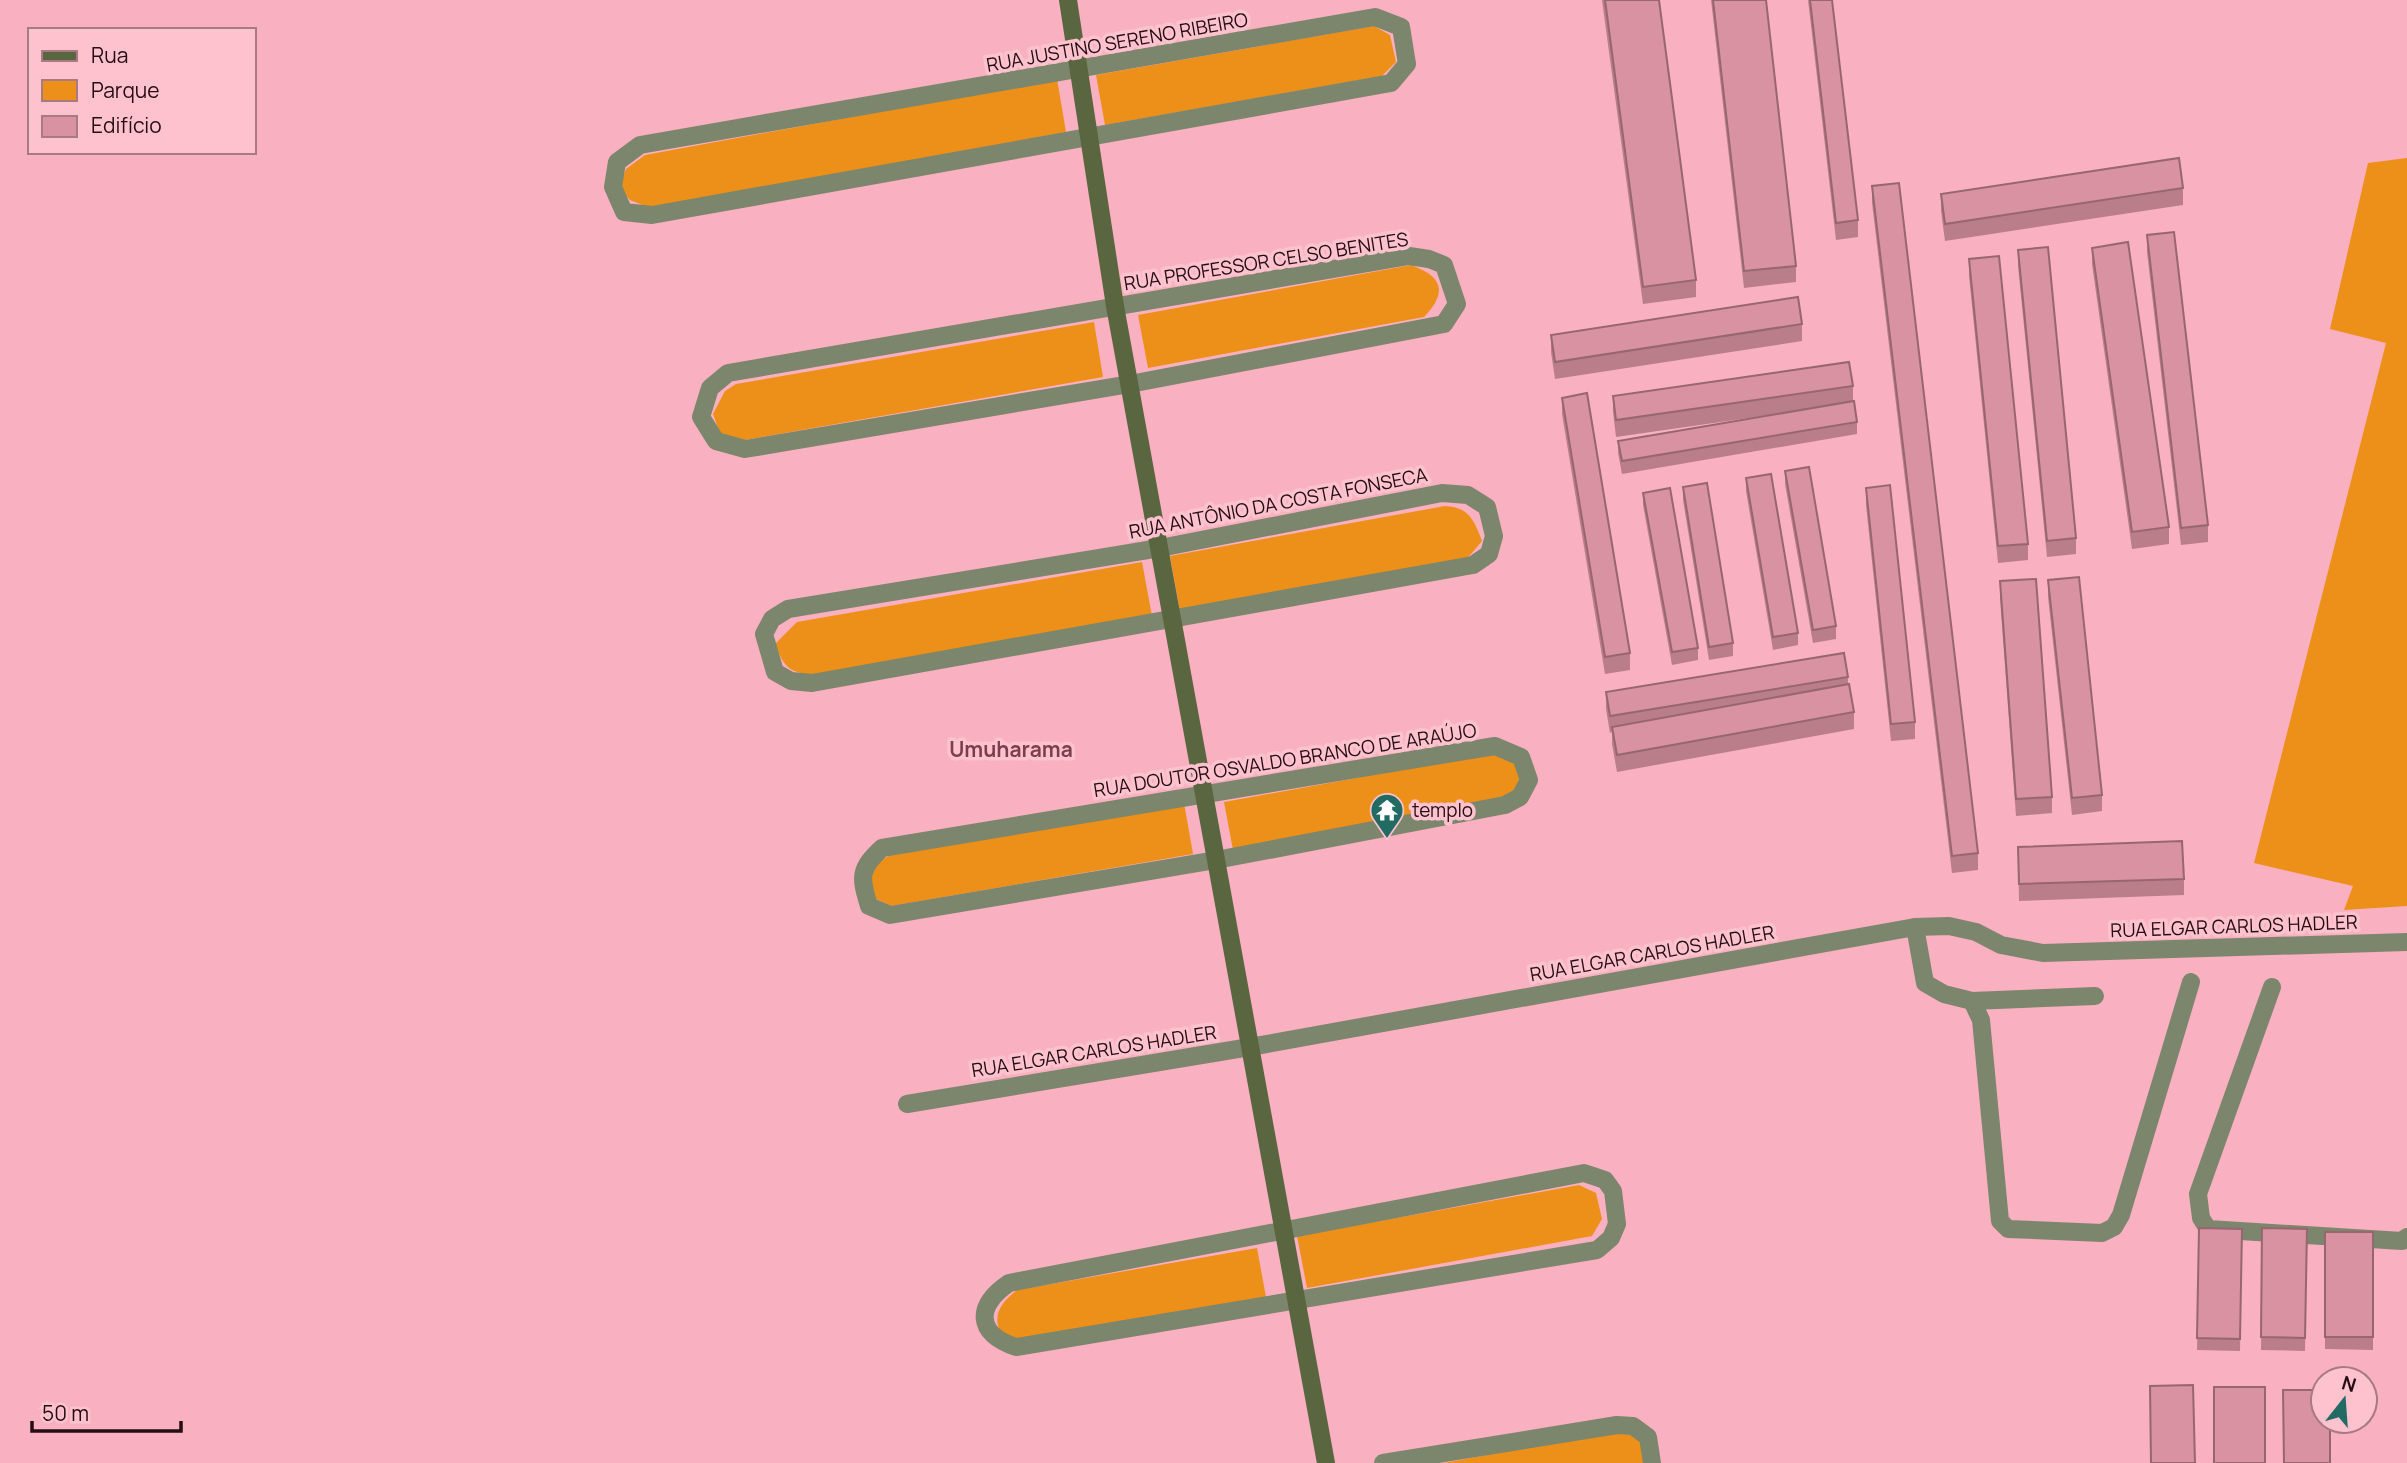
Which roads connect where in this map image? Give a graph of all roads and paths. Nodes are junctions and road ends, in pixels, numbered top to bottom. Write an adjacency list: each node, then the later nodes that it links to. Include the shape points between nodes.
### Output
1 (1068, 0): 2 (street)
2 (1080, 71): 3 (street); 3 (street, RUA JUSTINO SERENO RIBEIRO, via 1375,18 1401,27 1407,64 1391,83); 3 (street, RUA JUSTINO SERENO RIBEIRO, via 640,145 617,162 613,187 624,212 652,215)
3 (1087, 139): 4 (street)
4 (1115, 306): 5 (street); 5 (street, RUA PROFESSOR CELSO BENITES, via 1409,256 1444,265 1457,304 1444,324); 5 (street, RUA PROFESSOR CELSO BENITES, via 728,373 710,388 701,417 716,441 745,449)
5 (1130, 384): 6 (street)
6 (1160, 548): 7 (street); 7 (street, RUA ANTÔNIO DA COSTA FONSECA, via 1442,493 1468,495 1487,507 1494,536 1489,554 1472,565); 7 (street, RUA ANTÔNIO DA COSTA FONSECA, via 788,610 772,618 764,634 775,672 792,681 812,683)
7 (1172, 617): 8 (street)
8 (1204, 793): 9 (street); 9 (street, RUA DOUTOR OSVALDO BRANCO DE ARAÚJO, via 1495,747 1521,757 1529,780 1520,797 1504,805); 9 (street, RUA DOUTOR OSVALDO BRANCO DE ARAÚJO, via 882,848 868,860 861,879 869,906 890,915)
9 (1216, 860): 16 (street)
10 (1915, 927): 11 (street, RUA ELGAR CARLOS HADLER, via 1949,926 1976,932 2001,945 2043,953); 15 (street, via 1925,984); 16 (street, RUA ELGAR CARLOS HADLER)
11 (2407, 943)
12 (2191, 982): 15 (street, via 2122,1215 2114,1227 2102,1233 2008,1229 2000,1221 1981,1020)
13 (2272, 988): 19 (street, via 2198,1194 2200,1218 2208,1229 2402,1241)
14 (2095, 996): 15 (street)
15 (1972, 1001)
16 (1250, 1047): 17 (street, RUA ELGAR CARLOS HADLER); 18 (street)
17 (907, 1104)
18 (1283, 1230): 20 (street); 20 (street, via 1009,1283 991,1295 985,1312 988,1328 998,1341 1016,1347); 20 (street, via 1584,1172 1605,1180 1613,1191 1617,1224 1611,1238 1597,1250)
19 (2407, 1237)
20 (1296, 1300): 21 (street)
21 (1326, 1463)
22 (1383, 1463): 23 (street, via 1617,1425 1633,1426 1648,1437)
23 (1652, 1463)

